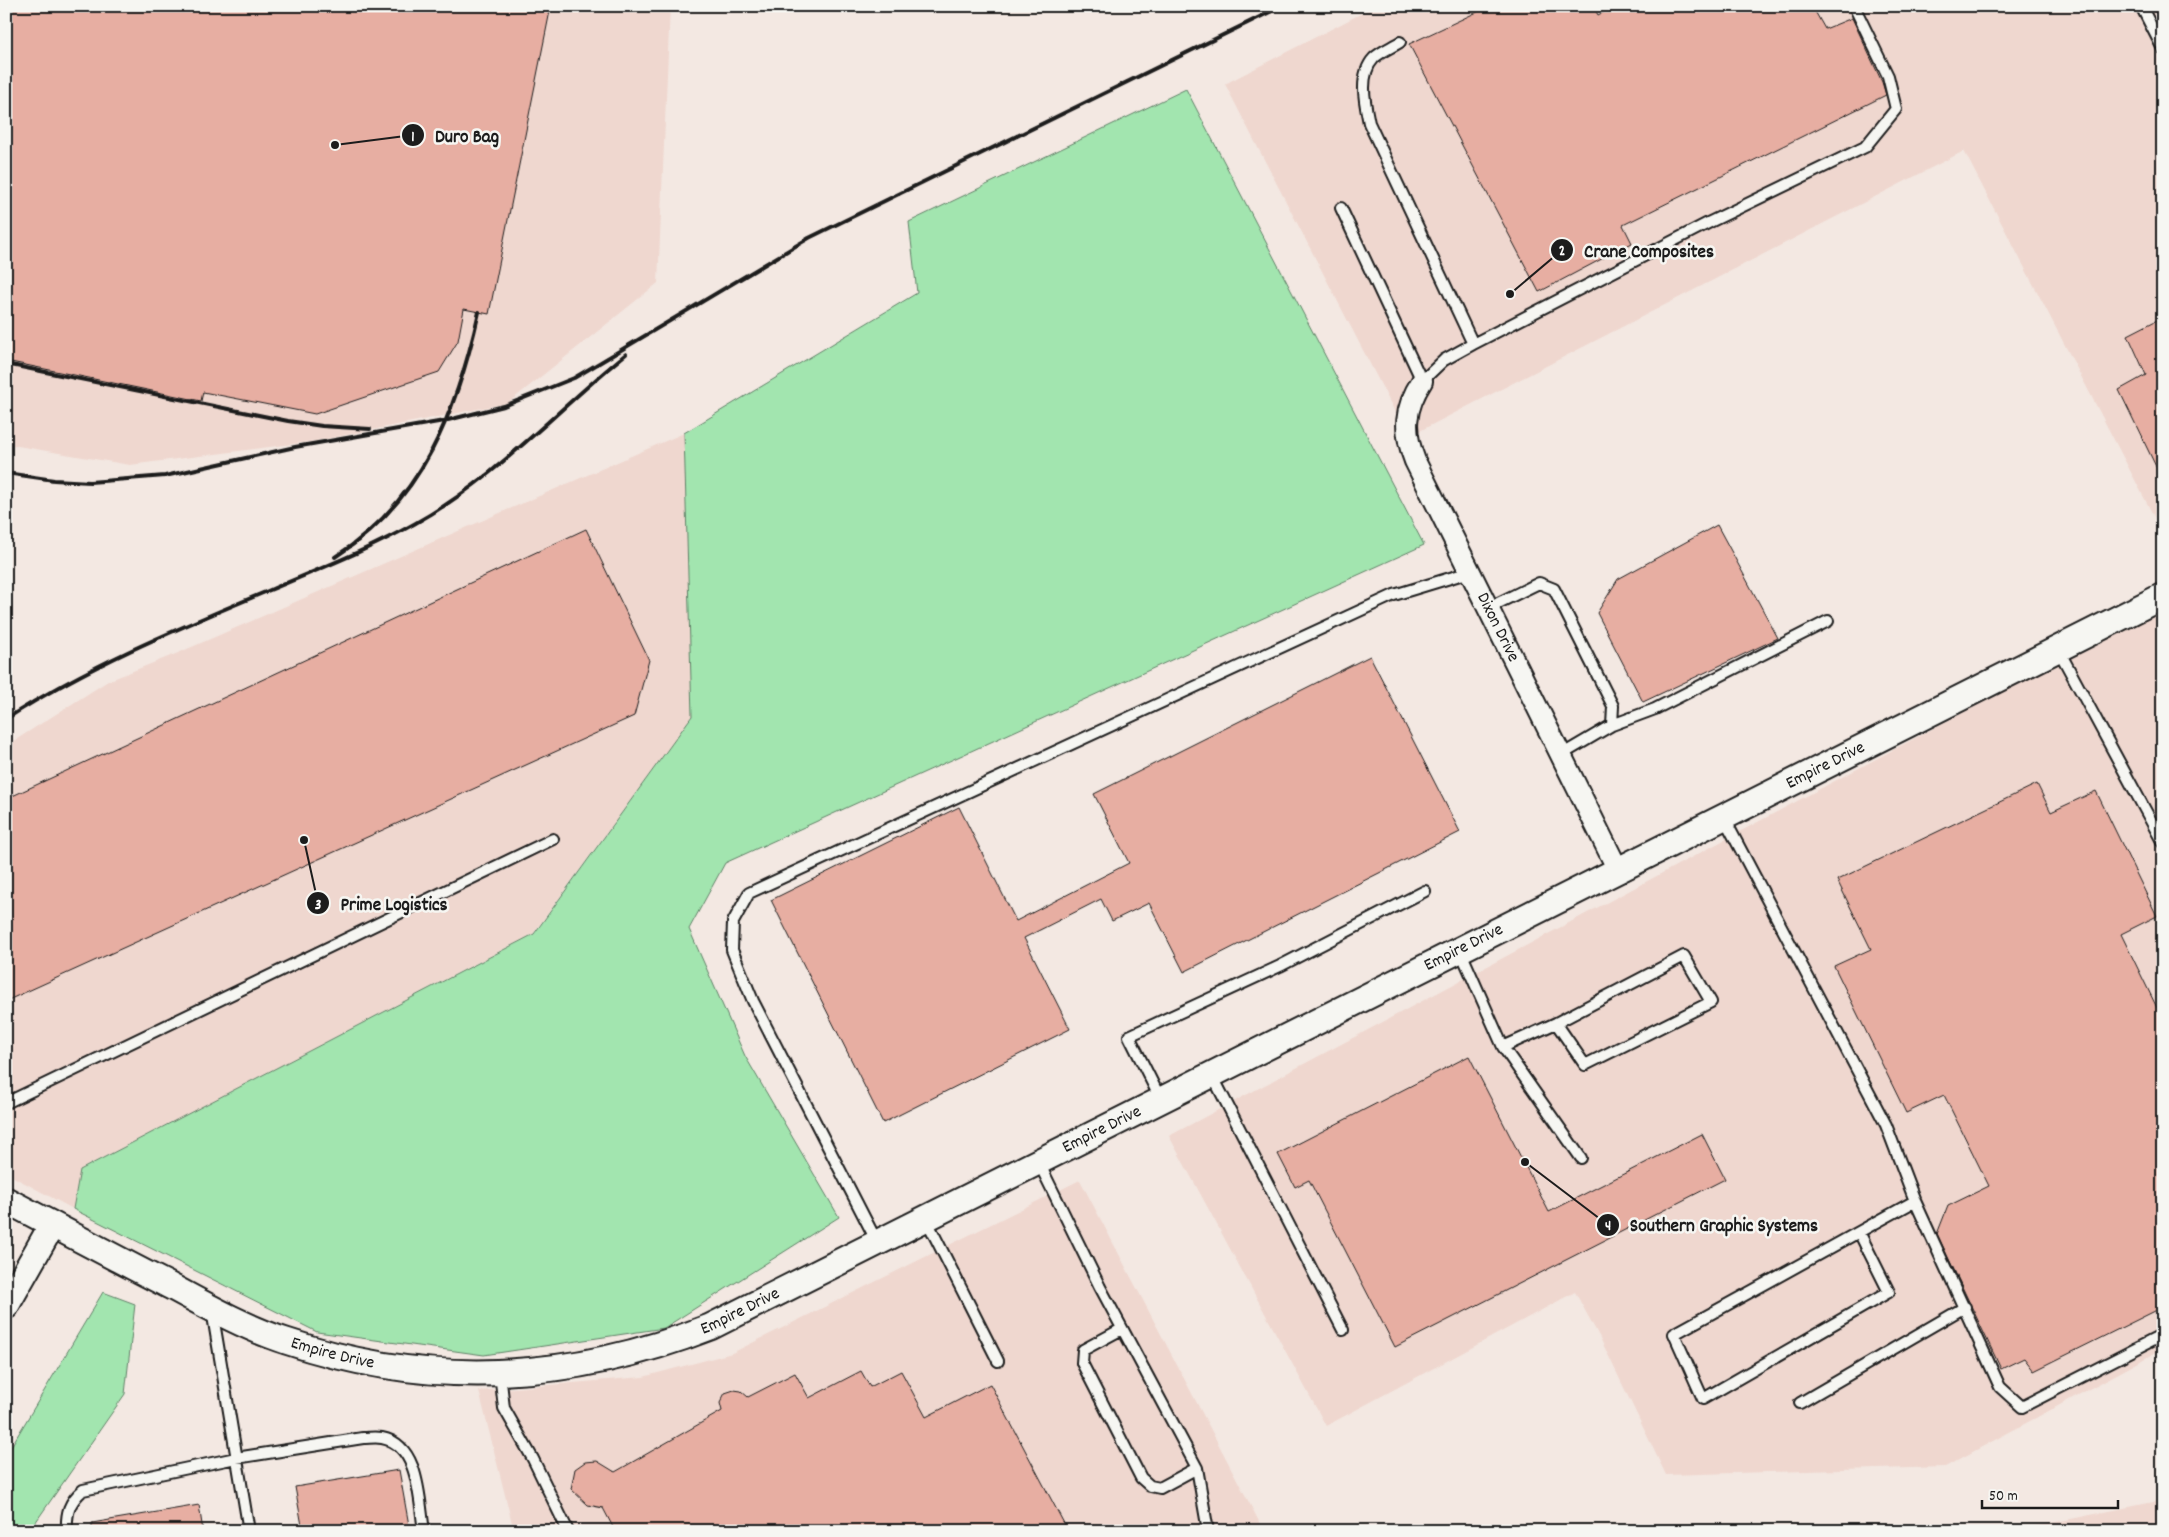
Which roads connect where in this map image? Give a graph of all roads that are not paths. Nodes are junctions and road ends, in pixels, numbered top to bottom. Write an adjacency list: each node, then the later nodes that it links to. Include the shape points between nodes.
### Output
1 (1854, 6): 6 (lane, via 1888,76 1896,109 1865,147 1710,222)
2 (2141, 6): 4 (lane)
3 (1400, 42): 6 (lane, via 1373,59 1366,76 1364,99 1369,123)
4 (2163, 49)
5 (1341, 208): 7 (lane)
6 (1473, 344): 7 (lane, via 1444,360)
7 (1422, 381): 8 (street, Dixon Drive, via 1409,407 1408,443)
8 (1470, 572): 10 (street, Dixon Drive); 33 (lane, via 1394,595 749,893 733,922 732,950 753,1001)
9 (2163, 596): 12 (street, Empire Drive)
10 (1488, 608): 13 (lane, via 1538,583 1554,589 1613,706); 14 (street, Dixon Drive)
11 (1828, 621): 13 (lane, via 1655,709)
12 (2058, 649): 15 (street, Empire Drive); 17 (lane)
13 (1612, 725): 14 (lane)
14 (1561, 755): 18 (street, Dixon Drive)
15 (1723, 817): 18 (street, Empire Drive); 29 (lane, via 1886,1125)
16 (553, 839): 25 (lane)
17 (2163, 842)
18 (1618, 870): 20 (street, Empire Drive)
19 (1425, 891): 24 (lane, via 1280,966 1129,1036)
20 (1460, 950): 22 (lane); 23 (street, Empire Drive)
21 (1556, 1024): 21 (lane, via 1684,956 1711,1002 1585,1065); 22 (lane)
22 (1503, 1047): 26 (lane)
23 (1212, 1075): 24 (street, Empire Drive); 38 (lane)
24 (1162, 1101): 27 (street, Empire Drive)
25 (6, 1103)
26 (1580, 1158)
27 (1039, 1163): 30 (street, Empire Drive); 37 (lane)
28 (6, 1200): 31 (street, Empire Drive)
29 (1915, 1201): 32 (lane); 36 (lane)
30 (926, 1219): 33 (street, Empire Drive); 40 (lane)
31 (52, 1225): 34 (street); 35 (street, Empire Drive)
32 (1860, 1234): 32 (lane, via 1674,1334 1703,1399 1889,1292)
33 (878, 1243): 41 (street, Empire Drive, via 710,1326 674,1340 598,1361 554,1369)
34 (6, 1306)
35 (211, 1307): 41 (street, Empire Drive, via 284,1341 333,1355 425,1372); 43 (lane)
36 (1965, 1307): 39 (lane, via 2000,1387 2022,1407); 42 (lane)
37 (1122, 1329): 44 (lane); 44 (lane, via 1083,1350 1082,1363 1141,1478 1150,1486 1160,1488)
38 (1344, 1330)
39 (2163, 1335)
40 (998, 1361)
41 (500, 1373): 48 (lane, via 504,1408)
42 (1800, 1403)
43 (236, 1458): 45 (lane, via 83,1490 73,1498 67,1510); 46 (lane); 47 (lane, via 363,1438 383,1438 398,1445 413,1466)
44 (1196, 1468): 49 (lane)
45 (67, 1531)
46 (249, 1531)
47 (424, 1531)
48 (568, 1531)
49 (1208, 1531)

